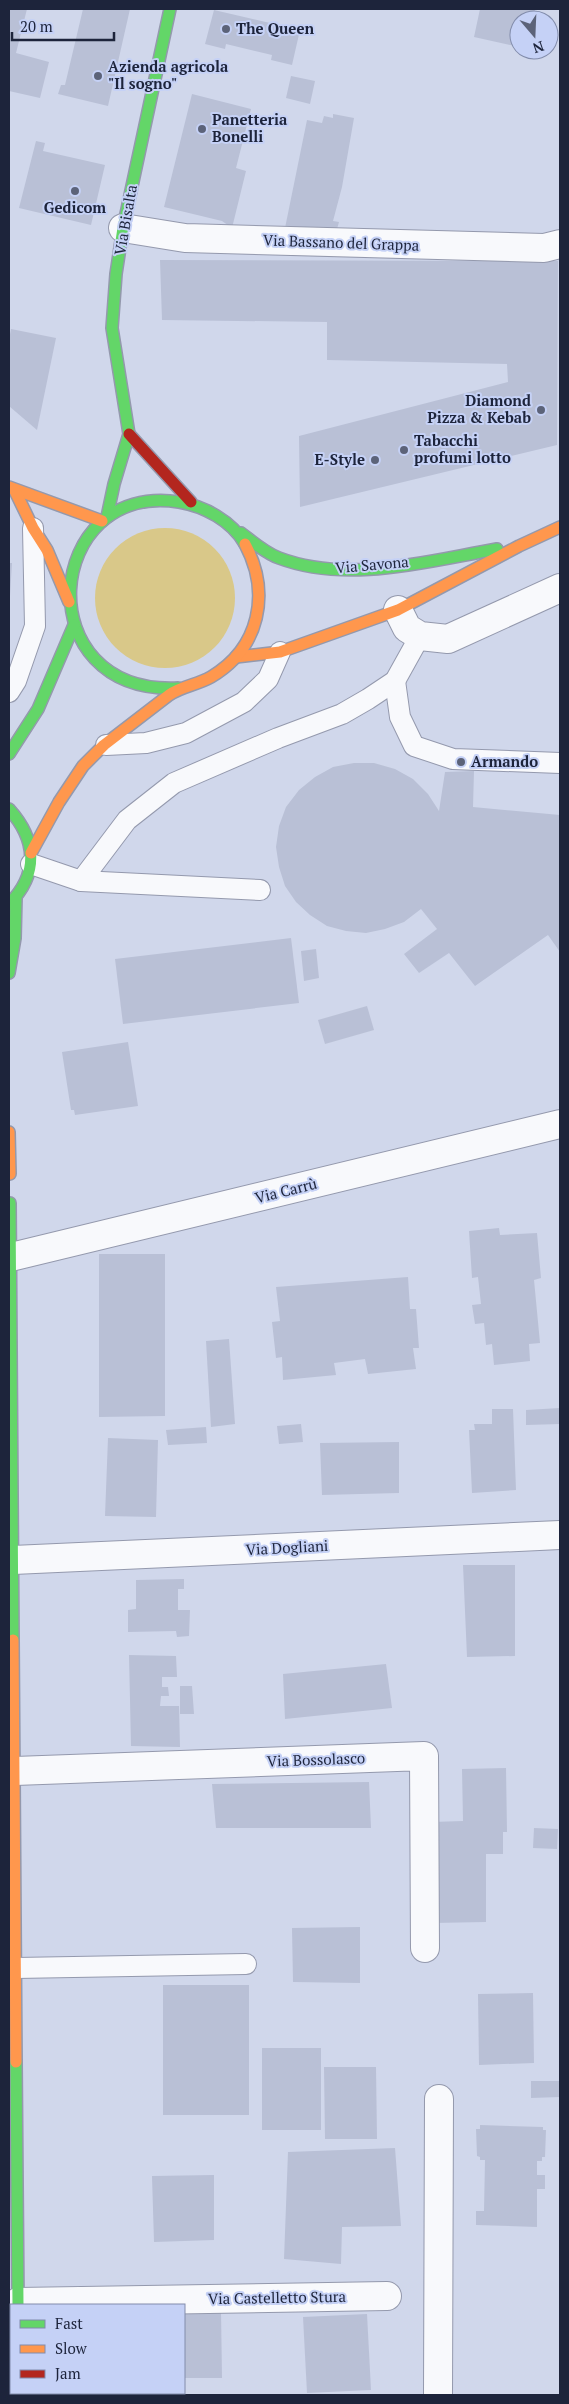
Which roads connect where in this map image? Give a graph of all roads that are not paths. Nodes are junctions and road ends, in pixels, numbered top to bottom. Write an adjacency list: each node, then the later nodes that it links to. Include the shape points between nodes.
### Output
1 (170, 9): 2 (street, Via Bisalta)
2 (123, 228): 3 (street, Via Bassano del Grappa, via 185,238 544,248); 4 (street, Via Bisalta, via 112,328)
3 (560, 244)
4 (129, 434): 6 (street); 7 (street, Via Bisalta)
5 (12, 489): 7 (street); 9 (street)
6 (190, 502): 7 (street, via 162,498 133,504); 10 (street, via 214,512)
7 (105, 519): 13 (street, via 86,538 76,558 70,575)
8 (560, 527): 11 (street, Via Savona)
9 (32, 528): 13 (street, via 47,550); 21 (lane, via 35,626)
10 (234, 528): 11 (street, Via Savona, via 278,558 328,570 364,569); 18 (street, via 250,551 259,578 259,606 251,633)
11 (519, 546): 14 (street, Via Savona)
12 (560, 588): 16 (street, via 448,639)
13 (69, 602): 15 (street)
14 (398, 610): 16 (street, via 407,628); 17 (street, Via Savona)
15 (74, 625): 20 (street, via 86,649 111,673 126,682 152,688); 23 (street, via 52,680 24,736)
16 (420, 636): 19 (lane)
17 (280, 652): 18 (street, Via Savona); 22 (lane, via 268,679 244,702 186,733 146,743)
18 (236, 657): 20 (street, via 200,683)
19 (395, 681): 24 (lane, via 400,717 414,746 453,758); 27 (lane, via 342,714 174,783 127,820)
20 (178, 688): 22 (street)
21 (9, 692)
22 (106, 745): 26 (street, via 93,755 70,783)
23 (9, 754)
24 (560, 763)
25 (9, 809): 26 (street, via 27,834)
26 (31, 858): 27 (lane); 29 (street, via 26,882)
27 (81, 881): 28 (lane)
28 (260, 890)
29 (12, 901): 30 (street, via 15,938)
30 (9, 973)
31 (560, 1124): 35 (street, Via Carrù)
32 (9, 1132): 33 (street)
33 (10, 1174)
34 (10, 1203): 35 (street, Via Castelletto Stura)
35 (11, 1258): 37 (street, Via Castelletto Stura)
36 (560, 1536): 37 (street, Via Dogliani)
37 (13, 1560): 38 (street, Via Castelletto Stura)
38 (11, 1602): 39 (street, Via Castelletto Stura)
39 (15, 1772): 40 (street, Via Castelletto Stura); 41 (street, Via Bossolasco, via 424,1756)
40 (12, 1917): 43 (street, Via Castelletto Stura)
41 (425, 1948)
42 (246, 1964): 43 (lane)
43 (16, 1968): 46 (street, Via Castelletto Stura)
44 (439, 2099): 47 (street)
45 (387, 2296): 46 (street, Via Castelletto Stura)
46 (18, 2304)
47 (438, 2395)

